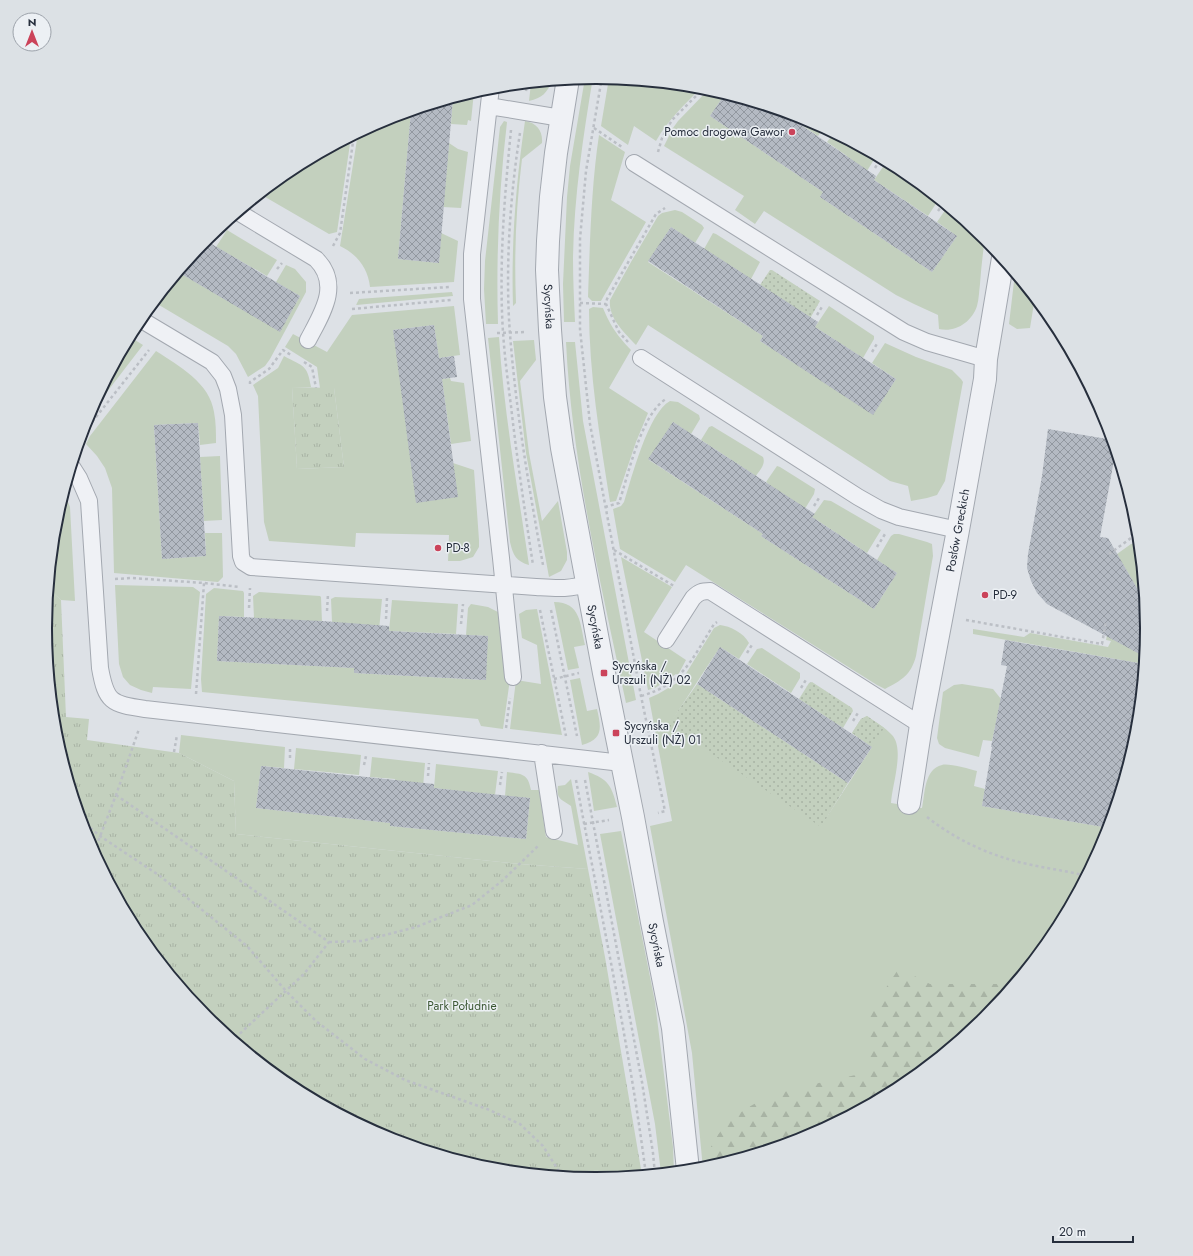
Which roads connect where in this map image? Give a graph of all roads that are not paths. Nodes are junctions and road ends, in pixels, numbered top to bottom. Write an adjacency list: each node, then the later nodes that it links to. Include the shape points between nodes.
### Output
1 (567, 85): 4 (street, Sycyńska)
2 (490, 94): 3 (lane)
3 (489, 106): 4 (lane); 15 (lane, via 472,254 472,292)
4 (561, 118): 14 (street, Sycyńska, via 548,241 550,330 562,448)
5 (634, 163): 11 (lane, via 904,332 927,342)
6 (242, 215): 9 (lane, via 322,265 328,279 329,294)
7 (1002, 265): 11 (street, Posłów Greckich)
8 (146, 323): 15 (lane, via 212,362 223,376 233,415 243,562 251,567)
9 (308, 340)
10 (641, 358): 13 (lane, via 881,510 907,519)
11 (986, 359): 13 (street, Posłów Greckich, via 985,379)
12 (75, 472): 19 (lane, via 89,501 100,668 104,688 115,702 145,709)
13 (958, 530): 18 (street, Posłów Greckich)
14 (588, 583): 15 (lane, via 570,588); 20 (street, Sycyńska)
15 (504, 585): 17 (lane)
16 (666, 640): 18 (lane, via 693,598 698,593 710,591)
17 (513, 677)
18 (921, 725): 21 (street, Posłów Greckich)
19 (542, 753): 20 (lane); 22 (lane)
20 (622, 763): 23 (street, Sycyńska, via 673,1028)
21 (909, 803)
22 (554, 831)
23 (687, 1165)

